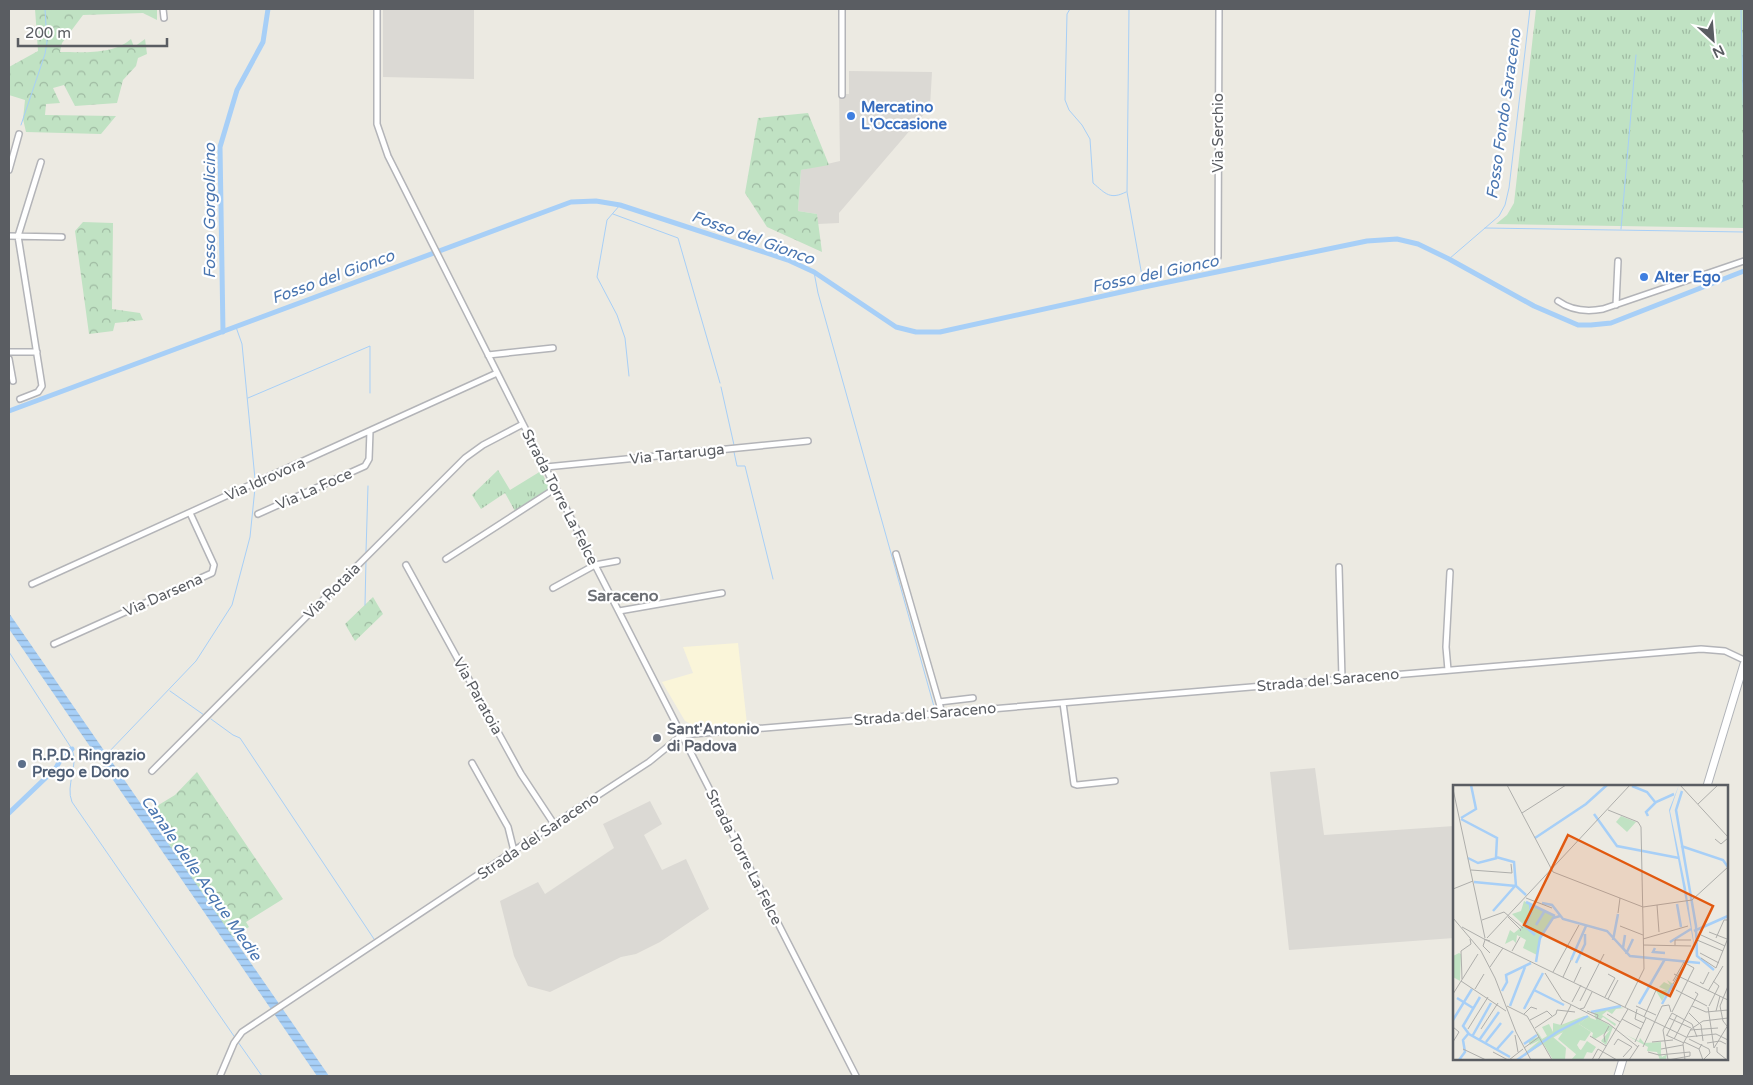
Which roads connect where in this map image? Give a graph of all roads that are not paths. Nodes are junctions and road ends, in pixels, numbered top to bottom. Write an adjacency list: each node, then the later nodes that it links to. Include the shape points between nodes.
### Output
1 (163, 9): 5 (street)
2 (377, 9): 21 (street, Strada Torre La Felce, via 377,124 388,156)
3 (842, 9): 6 (street)
4 (1219, 9): 13 (street, Via Serchio)
5 (164, 18)
6 (842, 95)
7 (19, 134): 9 (street)
8 (41, 162): 11 (street)
9 (9, 168)
10 (9, 236): 11 (street)
11 (18, 236): 12 (street); 20 (street)
12 (62, 236)
13 (1218, 257)
14 (1618, 261): 17 (street)
15 (1744, 261): 17 (street)
16 (1558, 301): 17 (street, via 1583,311)
17 (1616, 305)
18 (553, 348): 21 (street)
19 (9, 352): 20 (street)
20 (37, 352): 25 (street, via 42,387)
21 (488, 355): 23 (street, Strada Torre La Felce)
22 (9, 359): 24 (street)
23 (497, 373): 26 (street, Strada Torre La Felce); 27 (street, Via Idrovora)
24 (13, 382)
25 (20, 399)
26 (523, 424): 29 (street, Strada Torre La Felce); 55 (street, Via Rotaia, via 483,444 465,458)
27 (370, 431): 31 (street, Via Idrovora); 32 (street, Via La Foce, via 369,459 364,466)
28 (808, 441): 29 (street, Via Tartaruga)
29 (546, 467): 30 (street, Strada Torre La Felce)
30 (556, 488): 34 (street); 37 (street, Strada Torre La Felce)
31 (190, 513): 40 (street, Via Idrovora); 44 (street, Via Darsena, via 214,565 212,573)
32 (258, 514)
33 (896, 554): 50 (street)
34 (446, 559)
35 (617, 561): 37 (street)
36 (406, 565): 58 (street, Via Paratoia, via 525,780)
37 (596, 565): 41 (street); 43 (street, Strada Torre La Felce)
38 (1339, 567): 48 (street)
39 (1450, 572): 47 (street)
40 (32, 584)
41 (553, 588)
42 (722, 593): 43 (street)
43 (619, 611): 53 (street, Strada Torre La Felce)
44 (54, 644)
45 (1744, 660): 47 (street, Strada del Saraceno, via 1725,651 1707,649)
46 (1744, 664): 57 (street)
47 (1448, 670): 48 (street, Strada del Saraceno)
48 (1342, 679): 51 (street, Strada del Saraceno)
49 (973, 698): 50 (street)
50 (939, 702): 52 (street)
51 (1062, 703): 52 (street, Strada del Saraceno); 56 (street, via 1073,782 1078,785)
52 (942, 713): 53 (street, Strada del Saraceno)
53 (682, 735): 58 (street, Strada del Saraceno, via 649,762); 62 (street, Strada Torre La Felce)
54 (472, 763): 59 (street, via 507,825)
55 (152, 771)
56 (1115, 781)
57 (1707, 785)
58 (554, 824): 59 (street, Strada del Saraceno)
59 (514, 851): 61 (street, Strada del Saraceno, via 242,1032)
60 (1623, 1060): 63 (street)
61 (220, 1076)
62 (856, 1076)
63 (1618, 1076)

